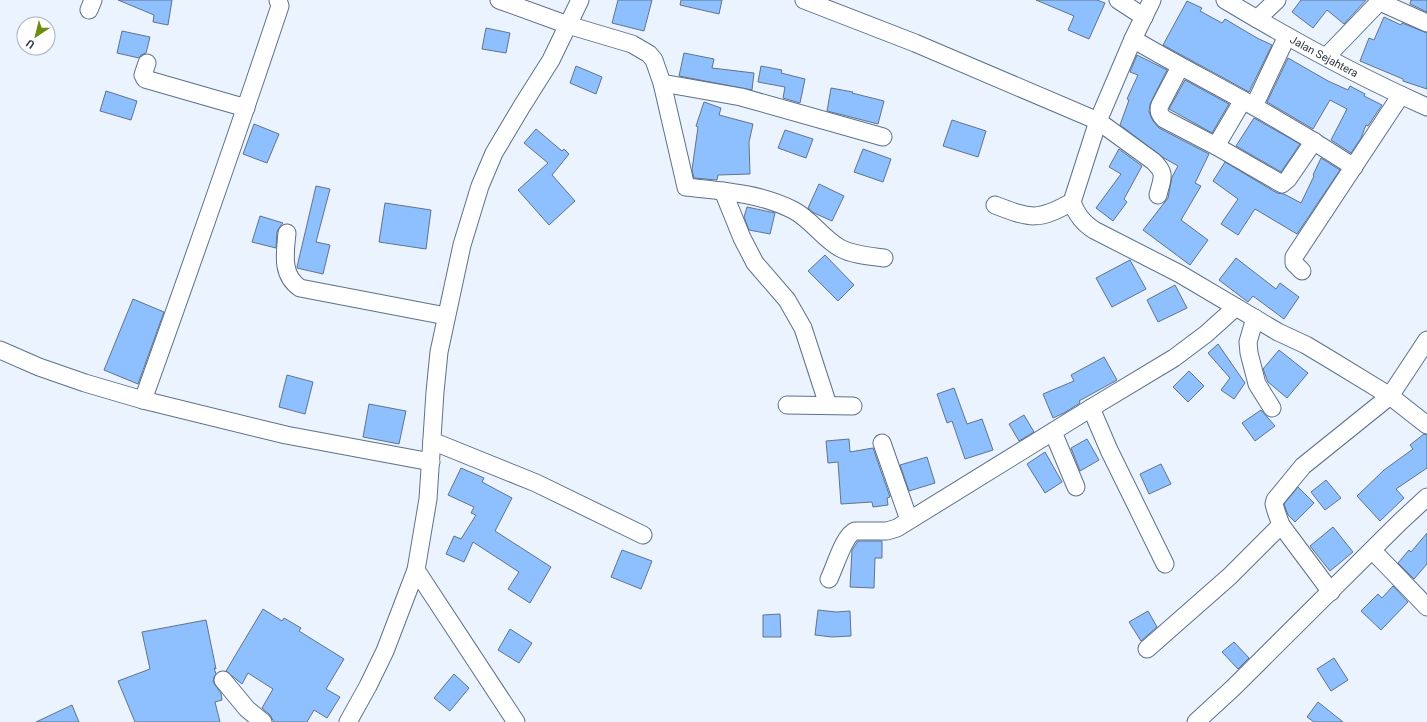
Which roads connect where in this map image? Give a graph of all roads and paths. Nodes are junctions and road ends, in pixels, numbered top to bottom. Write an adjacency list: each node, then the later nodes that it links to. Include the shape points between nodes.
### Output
1 (278, 0): 23 (street, via 280,6)
2 (499, 0): 13 (street)
3 (580, 0): 13 (street)
4 (804, 0): 24 (street, via 943,54)
5 (1118, 0): 10 (street)
6 (1152, 0): 10 (street)
7 (1225, 0): 11 (street, Jalan Sejahtera)
8 (1276, 0): 11 (street)
9 (1381, 1): 12 (street); 16 (street)
10 (1144, 16): 15 (street)
11 (1257, 19): 14 (street, Jalan Sejahtera)
12 (1427, 23)
13 (568, 25): 19 (street, via 640,48 652,58); 37 (street, via 551,60 494,153 480,186 462,245)
14 (1288, 36): 16 (street, Jalan Sejahtera); 21 (street)
15 (1133, 39): 18 (street); 24 (street)
16 (1326, 57): 20 (street, Jalan Sejahtera)
17 (147, 63): 23 (street, via 143,75 145,79)
18 (1180, 66): 21 (street); 27 (street, via 1160,105 1160,114)
19 (662, 84): 25 (street, via 741,97); 29 (street, via 686,187)
20 (1401, 95): 22 (street, Jalan Sejahtera); 28 (street)
21 (1248, 103): 26 (street); 27 (street)
22 (1427, 106)
23 (246, 108): 42 (street)
24 (1098, 121): 30 (street, via 1159,166 1163,174); 31 (street)
25 (883, 137)
26 (1314, 141): 27 (street, via 1282,184); 28 (street)
27 (1216, 146)
28 (1354, 167): 35 (street, via 1294,257 1294,262)
29 (723, 191): 34 (street, via 765,199 784,206 806,219 840,248 857,254); 44 (street, via 755,264 787,300 803,328)
30 (1158, 195)
31 (1072, 202): 32 (street, via 1041,216 1018,214); 36 (street, via 1078,216 1094,230 1180,274)
32 (995, 205)
33 (287, 233): 37 (street, via 285,269 291,281 300,288)
34 (884, 258)
35 (1302, 271)
36 (1236, 307): 38 (street); 46 (street, via 1174,358)
37 (446, 316): 50 (street, via 439,352)
38 (1255, 318): 41 (street, via 1306,345); 47 (street, via 1248,342 1249,353 1257,384)
39 (1425, 349): 41 (street)
40 (0, 350): 42 (street, via 46,370)
41 (1390, 396): 48 (street); 56 (street, via 1303,466 1281,492 1274,504)
42 (143, 400): 52 (street, via 286,435)
43 (787, 405): 44 (street)
44 (828, 405): 45 (street)
45 (852, 406)
46 (1091, 408): 49 (street); 59 (street)
47 (1272, 408)
48 (1427, 425)
49 (1053, 432): 53 (street); 55 (street)
50 (432, 441): 52 (street); 57 (street, via 536,483)
51 (882, 443): 55 (street)
52 (432, 462): 60 (street)
53 (1076, 488)
54 (1427, 497): 58 (street)
55 (909, 520): 61 (street, via 887,531 852,532 847,537)
56 (1281, 525): 62 (street); 64 (street, via 1230,576)
57 (643, 535)
58 (1372, 550): 62 (street); 63 (street)
59 (1165, 564)
60 (416, 570): 67 (street, via 385,651); 68 (street)
61 (829, 579)
62 (1331, 592): 69 (street)
63 (1427, 607)
64 (1147, 649)
65 (223, 680): 66 (street, via 247,709)
66 (262, 722)
67 (348, 722)
68 (516, 722)
69 (1196, 722)

